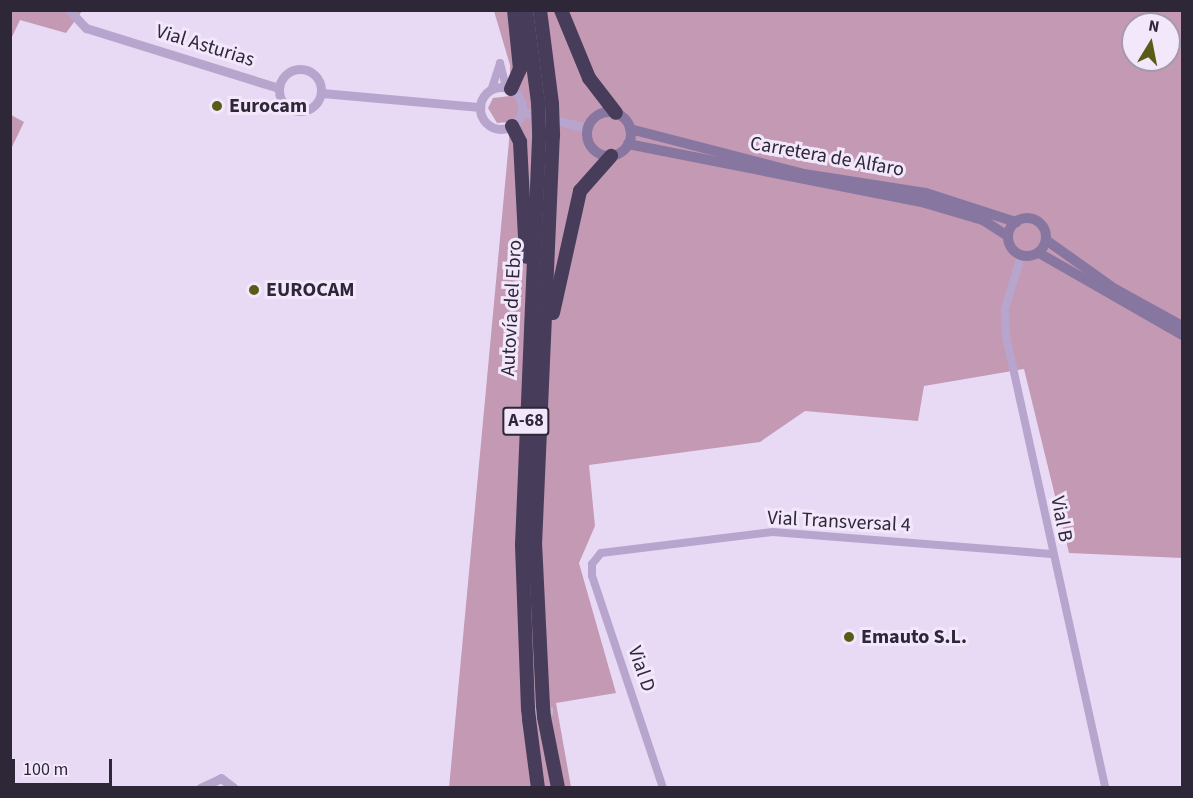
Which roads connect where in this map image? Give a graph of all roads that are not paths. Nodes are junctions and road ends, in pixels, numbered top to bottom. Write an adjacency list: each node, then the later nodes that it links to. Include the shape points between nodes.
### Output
1 (69, 10): 6 (street, Vial Asturias, via 86,28)
2 (514, 10): 8 (highway, via 520,69)
3 (526, 10): 10 (highway, Autovía del Ebro / A-68)
4 (540, 10): 10 (highway, Autovía del Ebro / A-68)
5 (561, 10): 13 (highway, via 589,78)
6 (279, 88): 9 (street, via 284,104 298,111 314,107); 9 (street, via 287,74 303,69 317,77)
7 (492, 88): 8 (street); 8 (street, via 500,63); 11 (street)
8 (508, 88): 12 (street, via 520,98)
9 (322, 93): 11 (street)
10 (545, 103): 17 (highway, Autovía del Ebro / A-68, bridge)
11 (480, 106): 14 (street, via 491,127)
12 (522, 112): 14 (street); 15 (street)
13 (616, 113): 15 (main road, via 597,115); 16 (main road)
14 (512, 126): 28 (highway, via 520,153)
15 (587, 128): 19 (main road, via 594,150)
16 (630, 129): 18 (main road); 20 (main road, Carretera de Alfaro, via 804,174 926,193)
17 (546, 134): 27 (highway, Autovía del Ebro / A-68); 28 (highway, Autovía del Ebro / A-68)
18 (628, 144): 19 (main road); 21 (main road, Carretera de Alfaro, via 925,203 983,220)
19 (611, 156): 27 (highway, via 580,191)
20 (1016, 222): 21 (main road); 22 (main road, via 1037,221)
21 (1008, 236): 24 (main road)
22 (1046, 240): 23 (main road); 25 (main road, via 1115,289)
23 (1039, 253): 24 (main road); 26 (main road)
24 (1021, 256): 29 (street, Vial B, via 1005,309 1006,336)
25 (1182, 326)
26 (1182, 335)
27 (542, 380): 31 (highway, Autovía del Ebro / A-68, via 535,582)
28 (528, 385): 34 (highway, Autovía del Ebro / A-68, via 522,545 529,714)
29 (1051, 554): 30 (street, Vial Transversal 4, via 773,532 606,551); 38 (street, Vial B)
30 (594, 560): 37 (street, Vial D, via 592,576)
31 (543, 711): 35 (highway, Autovía del Ebro / A-68); 36 (highway)
32 (200, 788): 33 (street, via 221,778)
33 (234, 788)
34 (538, 788)
35 (552, 788)
36 (558, 788)
37 (663, 788)
38 (1105, 788)

